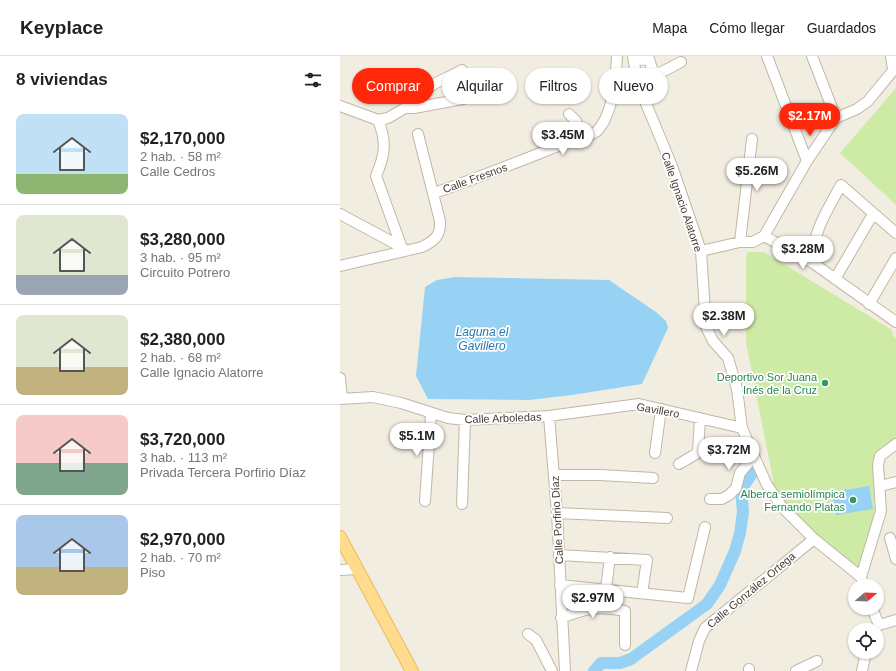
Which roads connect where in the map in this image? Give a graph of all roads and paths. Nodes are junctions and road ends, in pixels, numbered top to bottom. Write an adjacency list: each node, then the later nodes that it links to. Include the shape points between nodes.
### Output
1 (617, 56): 16 (street, Calle Fresnos, via 615,87 605,117 596,133)
2 (768, 56): 18 (street)
3 (812, 56): 13 (street)
4 (891, 56): 7 (street)
5 (633, 58): 6 (street, via 648,59 653,72 660,73); 26 (street, Calle Ignacio Alatorre, via 637,82 672,166)
6 (681, 62)
7 (895, 68): 13 (street, via 868,101)
8 (442, 80): 11 (street)
9 (442, 103): 11 (street)
10 (340, 106): 14 (street)
11 (405, 108): 14 (street, via 388,118)
12 (570, 114): 16 (street, via 576,121)
13 (836, 118): 18 (street)
14 (378, 120): 25 (street, via 385,137 382,163 376,176)
15 (418, 134): 19 (street, Calle Fresnos)
16 (582, 137): 19 (street, Calle Fresnos, via 498,171)
17 (752, 139): 24 (street)
18 (807, 161): 23 (street)
19 (434, 193): 25 (street, Calle Fresnos, via 440,221 438,236 433,242 422,247)
20 (340, 214): 25 (street, via 394,243)
21 (873, 214): 22 (street); 28 (street, via 841,185 820,225 812,251); 30 (street)
22 (896, 233)
23 (764, 236): 24 (street, via 753,242); 28 (street)
24 (740, 242): 26 (street)
25 (403, 251): 29 (street, Calle Fresnos)
26 (701, 251): 40 (street, Calle Ignacio Alatorre, via 706,327 728,358 737,389)
27 (896, 258): 31 (street)
28 (813, 263): 30 (street)
29 (340, 266)
30 (835, 279): 31 (street)
31 (869, 304): 32 (street)
32 (896, 322)
33 (340, 378): 34 (street)
34 (341, 399): 36 (street, Calle Arboledas, via 373,397 401,403)
35 (661, 409): 37 (street, Gavillero, via 639,404); 38 (street, Gavillero); 42 (street)
36 (431, 414): 39 (street, Calle Arboledas); 50 (street)
37 (549, 416): 39 (street, Calle Arboledas); 45 (street, Calle Porfirio Díaz)
38 (700, 418): 40 (street, Gavillero); 44 (street, via 698,451)
39 (464, 420): 51 (street)
40 (742, 428): 43 (street, Calle Ignacio Alatorre)
41 (896, 444): 48 (street, via 880,456)
42 (655, 453)
43 (754, 456): 49 (street, via 740,473 736,488 732,492 722,499); 57 (street, Calle Ignacio Alatorre, via 767,485 782,507)
44 (679, 464)
45 (554, 475): 46 (street); 52 (street, Calle Porfirio Díaz)
46 (653, 478)
47 (896, 482): 48 (street)
48 (880, 486): 64 (street, via 881,511)
49 (710, 499)
50 (425, 501)
51 (462, 504)
52 (557, 513): 53 (street); 58 (street, Calle Porfirio Díaz)
53 (667, 518)
54 (704, 527): 67 (street, via 688,598)
55 (340, 537): 61 (main road)
56 (890, 538): 60 (street)
57 (814, 539): 63 (street, Calle Ignacio Alatorre); 78 (street, Calle González Ortega, via 705,628)
58 (559, 555): 59 (street); 65 (street, Calle Porfirio Díaz)
59 (610, 557): 66 (street, via 647,560); 67 (street)
60 (896, 559)
61 (357, 569): 62 (street); 75 (main road)
62 (340, 570)
63 (859, 579)
64 (863, 579)
65 (560, 585): 67 (street); 68 (street, Calle Porfirio Díaz)
66 (643, 587)
67 (606, 590)
68 (561, 618): 72 (street, via 586,609 607,607 625,611); 77 (street, Calle Porfirio Díaz)
69 (896, 620): 70 (street)
70 (884, 624)
71 (528, 634): 76 (street, via 536,640)
72 (625, 645)
73 (865, 659): 80 (street)
74 (817, 661): 79 (street)
75 (412, 671)
76 (552, 671)
77 (565, 671)
78 (691, 671)
79 (796, 671)
80 (862, 671)

